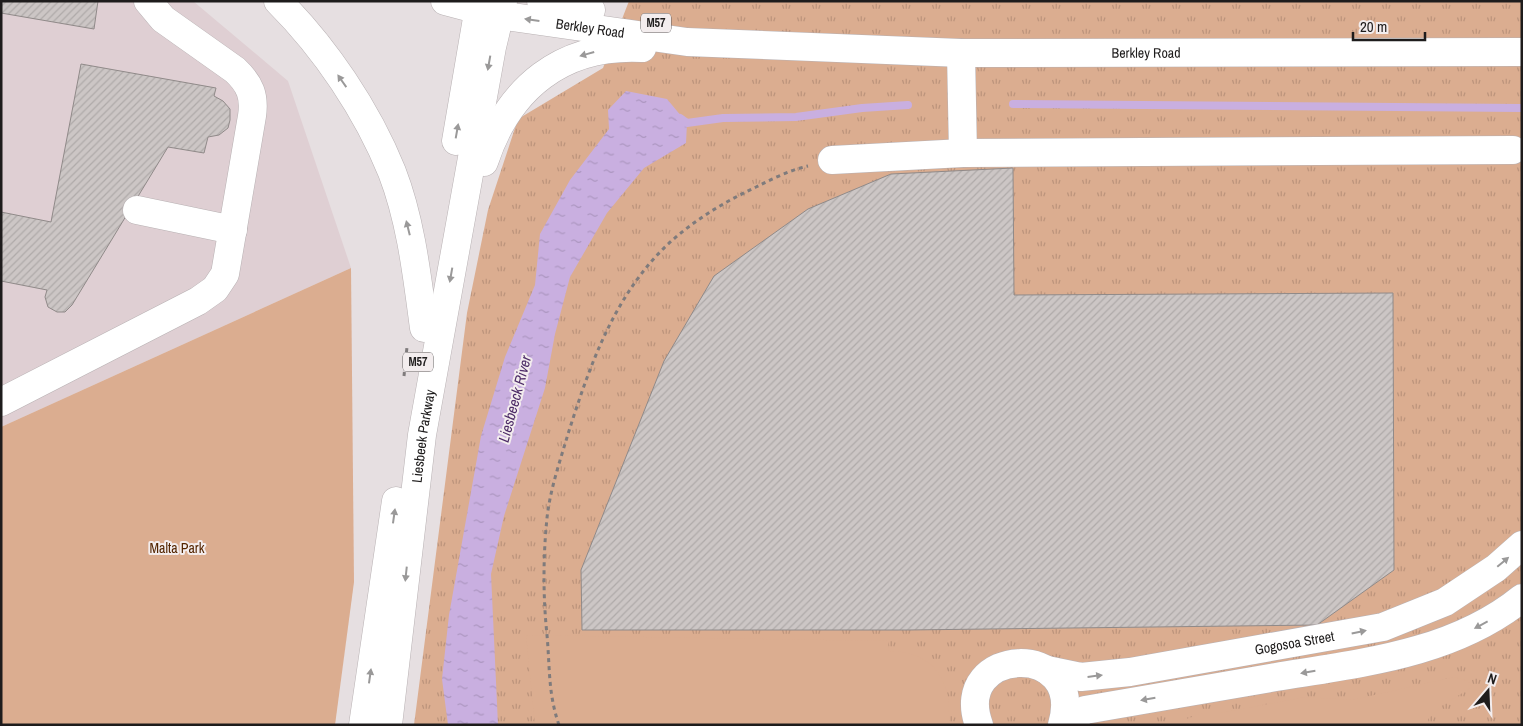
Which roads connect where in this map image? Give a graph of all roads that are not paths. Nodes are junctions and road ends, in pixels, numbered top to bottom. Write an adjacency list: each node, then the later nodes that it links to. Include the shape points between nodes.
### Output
1 (148, 1): 14 (main road, via 164,19 235,70 252,91 254,103)
2 (278, 1): 16 (main road, one-way to 2, via 410,235 392,172 360,108 320,51)
3 (445, 1): 5 (main road, M57)
4 (542, 1): 7 (main road, Berkley Road / M57)
5 (490, 7): 6 (main road, Berkley Road / M57, one-way to 5); 15 (main road, Liesbeek Parkway / M57, one-way to 15); 16 (main road, Liesbeek Parkway / M57, one-way to 5)
6 (687, 42): 7 (main road, Berkley Road / M57); 15 (main road, one-way to 15, via 654,49 586,53 545,73 528,87 496,128)
7 (771, 45): 9 (main road, Berkley Road)
8 (1522, 52): 9 (main road, Berkley Road)
9 (961, 53): 11 (main road)
10 (1513, 150): 11 (main road)
11 (963, 153): 12 (main road)
12 (832, 160)
13 (137, 210): 14 (main road)
14 (233, 230): 17 (main road, via 225,274 207,295)
15 (456, 245): 22 (main road, Liesbeek Parkway / M57, one-way to 22, via 422,435)
16 (416, 335): 21 (main road, Liesbeek Parkway / M57, one-way to 16)
17 (1, 402)
18 (1522, 545): 20 (main road, Gogosoa Street, one-way to 18, via 1081,677 1130,672 1383,627 1445,602 1496,568)
19 (1522, 598): 24 (main road, one-way to 24, via 1467,632 1418,651 1086,710)
20 (1047, 670): 23 (main road, Gogosoa Street, via 1033,663 1017,662 1003,664 991,672 976,695); 24 (main road, via 1058,681 1064,696 1066,711)
21 (363, 725)
22 (388, 725)
23 (979, 725)
24 (1062, 725)

